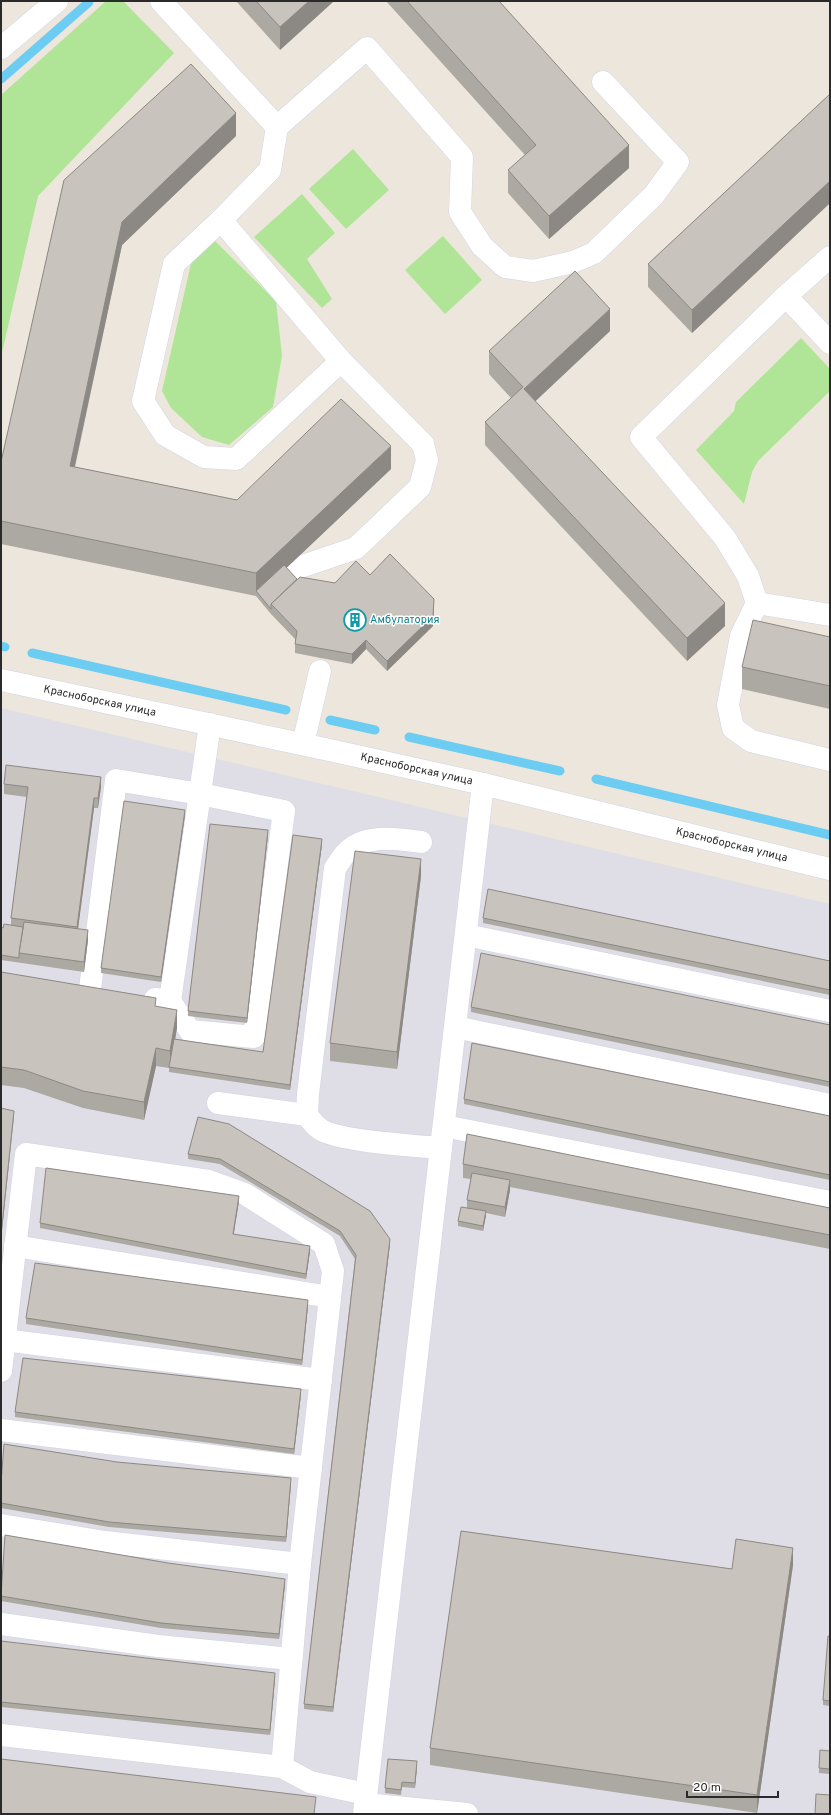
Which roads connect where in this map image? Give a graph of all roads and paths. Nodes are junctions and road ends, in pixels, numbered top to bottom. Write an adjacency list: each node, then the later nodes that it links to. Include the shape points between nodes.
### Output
1 (56, 1): 3 (street)
2 (160, 1): 5 (street)
3 (1, 48)
4 (603, 82): 5 (street, via 678,162 654,195 594,253 573,262 533,271 504,267 482,246 460,212 462,156 367,48)
5 (277, 127): 6 (street, via 270,170)
6 (221, 220): 10 (street); 10 (street, via 174,264 143,401 165,436 204,457 236,459)
7 (830, 257): 8 (street)
8 (786, 296): 9 (street); 12 (street, via 641,437 725,538 748,576)
9 (830, 343)
10 (341, 361): 11 (street, via 423,444 427,460 420,487 356,548 300,567)
11 (290, 576)
12 (757, 604): 13 (street); 18 (street, via 741,636 728,705 734,728 751,741)
13 (830, 615)
14 (320, 671): 17 (street)
15 (1, 680): 16 (street, Красноборская улица)
16 (210, 724): 17 (street, Красноборская улица); 20 (street)
17 (303, 744): 19 (street, Красноборская улица)
18 (830, 760)
19 (483, 784): 22 (street, Красноборская улица); 23 (street)
20 (200, 794): 25 (street, via 116,780); 28 (street); 28 (street, via 284,811 254,1038 190,1031)
21 (421, 842): 33 (street, via 390,838 366,841 347,851 335,868)
22 (830, 869)
23 (466, 935): 29 (street); 30 (street)
24 (68, 986): 25 (street)
25 (90, 989): 26 (street)
26 (112, 992)
27 (134, 996): 28 (street)
28 (170, 1001)
29 (830, 1011)
30 (455, 1027): 32 (street); 34 (street)
31 (218, 1103): 33 (street)
32 (830, 1105)
33 (307, 1115): 35 (street, via 320,1130 337,1136)
34 (444, 1126): 35 (street); 36 (street)
35 (441, 1148): 50 (street)
36 (830, 1202)
37 (15, 1246): 38 (street); 38 (street, via 26,1154 209,1180 245,1194 324,1244 333,1271); 39 (street)
38 (330, 1296): 41 (street)
39 (4, 1340): 40 (street); 41 (street)
40 (1, 1371)
41 (321, 1380): 43 (street)
42 (1, 1430): 43 (street)
43 (311, 1468): 45 (street)
44 (1, 1525): 45 (street, via 105,1542)
45 (300, 1564): 47 (street)
46 (1, 1624): 47 (street, via 158,1646)
47 (290, 1659): 49 (street)
48 (1, 1735): 49 (street)
49 (282, 1767): 50 (street, via 310,1782)
50 (365, 1804): 51 (street)
51 (467, 1814)

